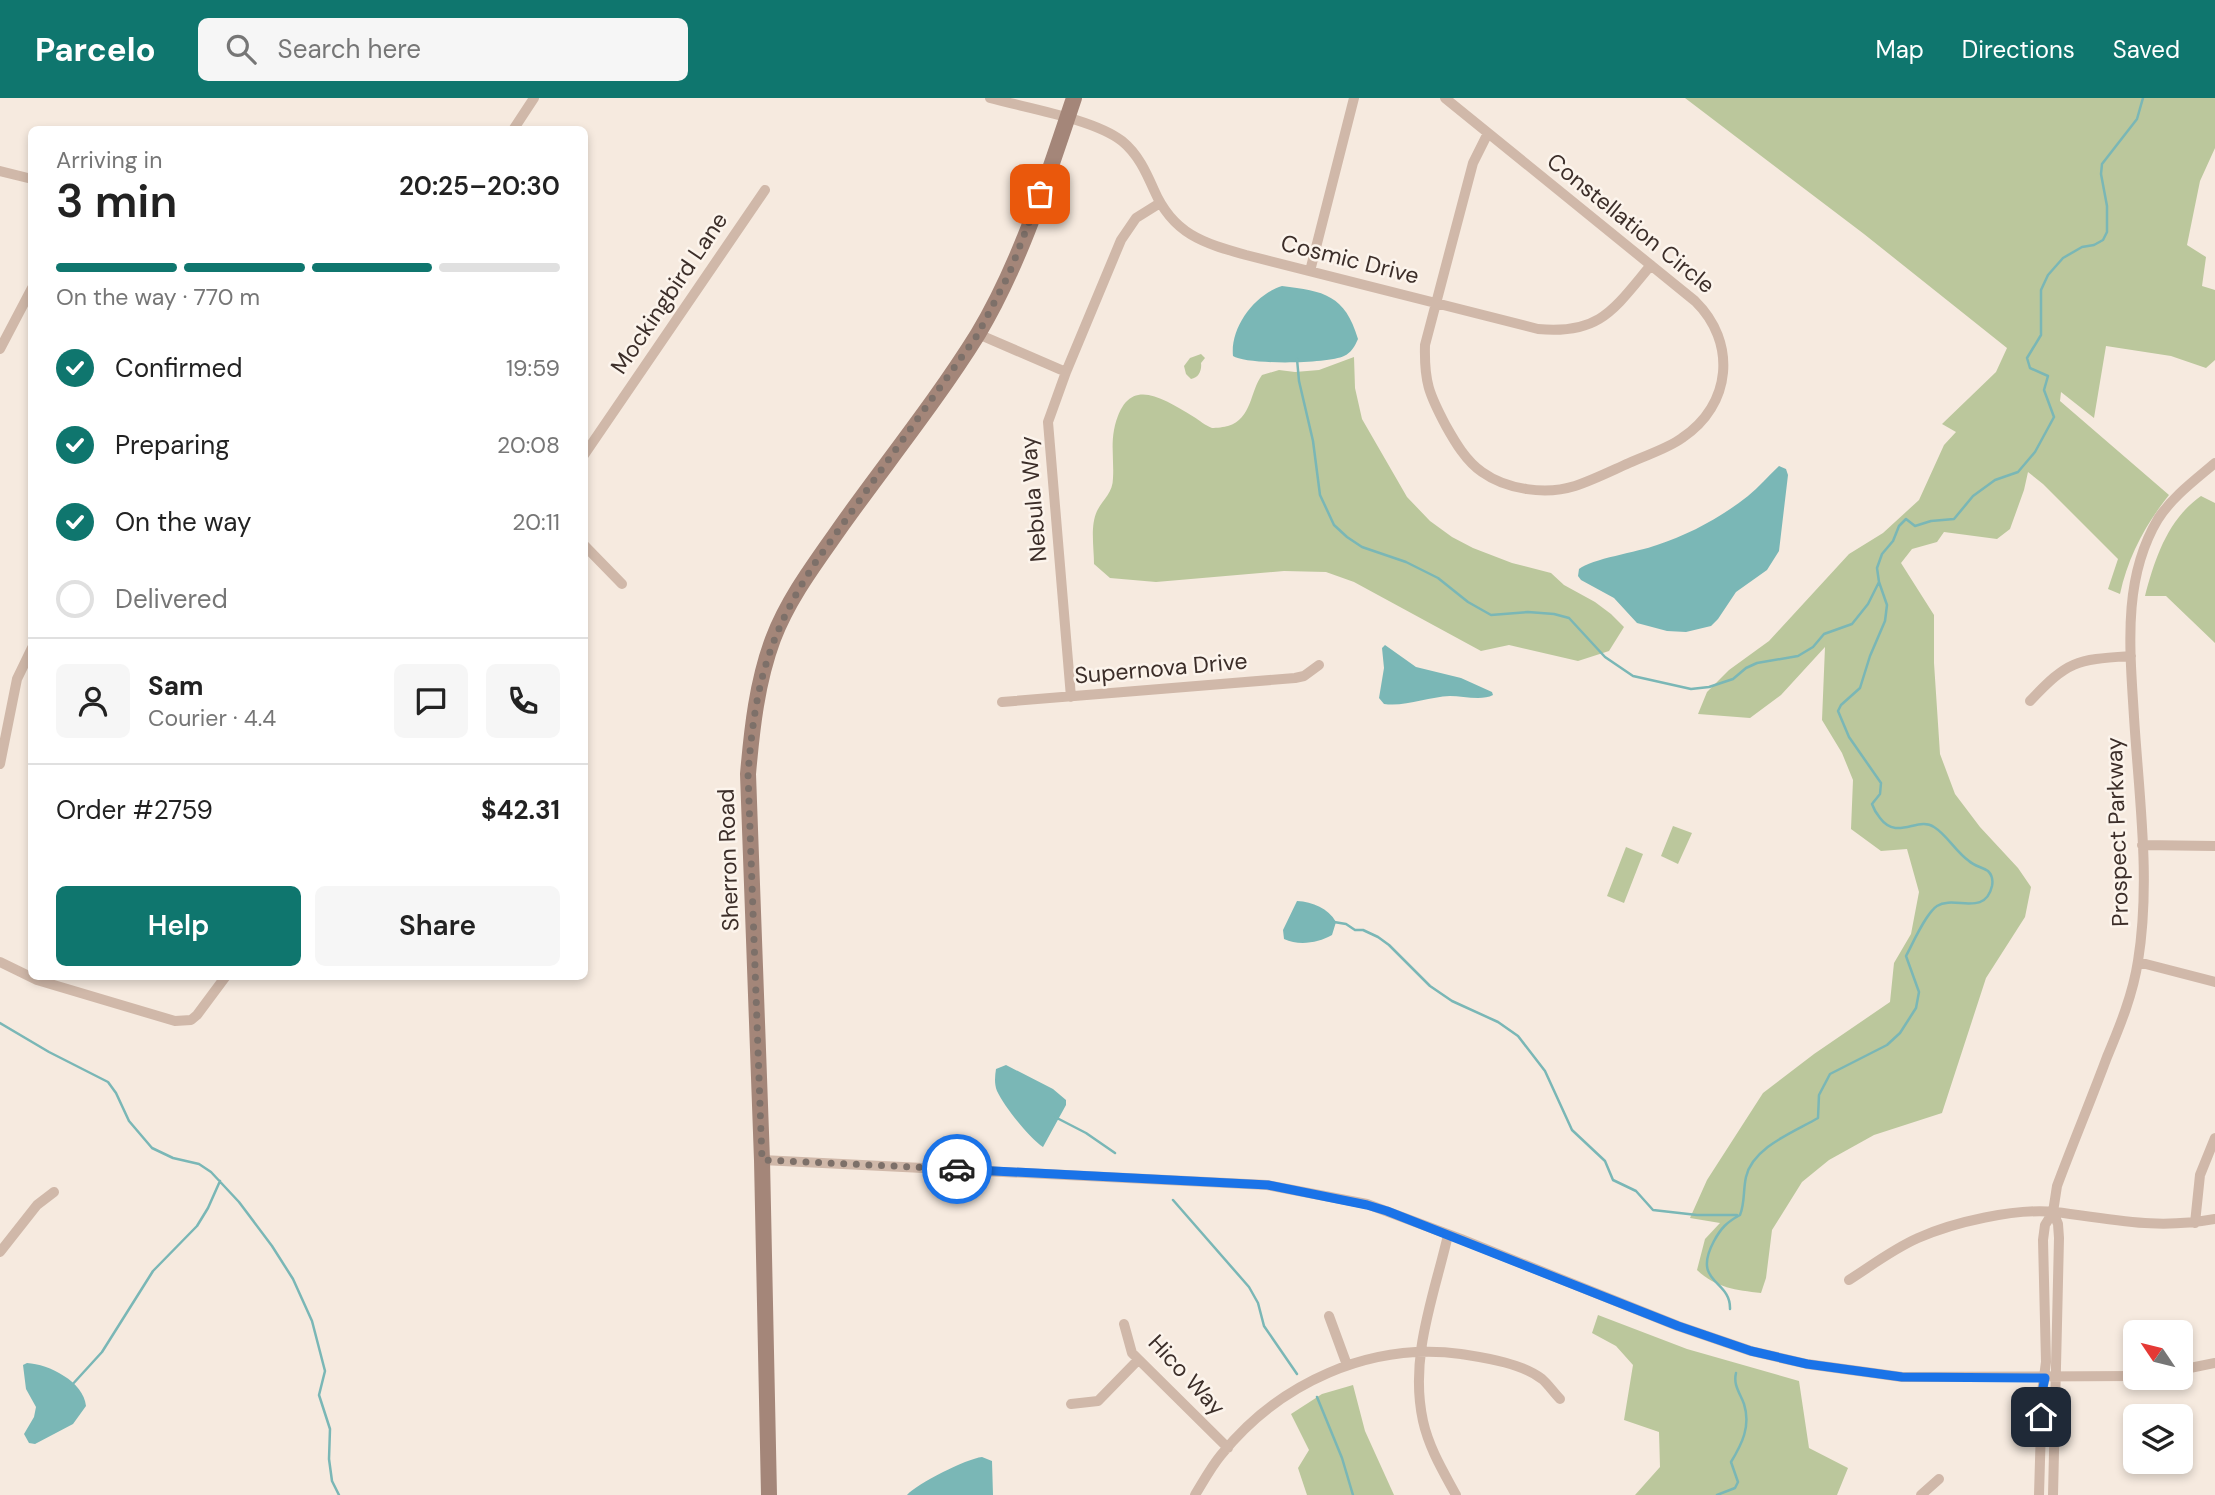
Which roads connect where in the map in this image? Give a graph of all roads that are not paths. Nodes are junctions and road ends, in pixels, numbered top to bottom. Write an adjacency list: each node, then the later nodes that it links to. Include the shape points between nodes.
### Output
1 (534, 98): 7 (street)
2 (990, 98): 6 (street, Cosmic Drive)
3 (1074, 98): 6 (main road, Sherron Road)
4 (1354, 98): 14 (street)
5 (1445, 98): 8 (street, Constellation Circle)
6 (1067, 118): 12 (street, Cosmic Drive, via 1124,142 1141,163); 17 (main road, Sherron Road, via 1009,274)
7 (516, 126)
8 (1488, 133): 13 (street, Constellation Circle); 16 (street, Constellation Circle, via 1473,163)
9 (0, 171): 10 (street)
10 (28, 178)
11 (765, 190): 20 (street, Mockingbird Lane)
12 (1160, 202): 14 (street, Cosmic Drive, via 1174,222 1203,242); 19 (street, Nebula Way, via 1136,218 1121,240)
13 (1651, 265): 16 (street, Cosmic Drive, via 1615,308 1579,329 1538,329); 16 (street, Constellation Circle, via 1709,315 1724,356 1722,384 1710,412 1683,438 1574,486 1549,490 1505,484 1468,459 1430,395 1424,373 1425,345)
14 (1310, 271): 16 (street, Cosmic Drive)
15 (28, 296): 18 (street)
16 (1436, 304)
17 (978, 334): 19 (street); 40 (main road, Sherron Road, via 815,563 781,621 765,664 754,711 748,774)
18 (0, 349)
19 (1066, 372): 27 (street, Nebula Way, via 1050,412 1048,433)
20 (588, 448)
21 (2215, 464): 25 (street, Prospect Parkway, via 2167,508 2145,547 2131,610)
22 (588, 549): 23 (street)
23 (622, 584)
24 (28, 654): 30 (street, via 14,691)
25 (2130, 656): 28 (street, via 2073,663); 31 (street, Prospect Parkway)
26 (1319, 665): 27 (street, Supernova Drive, via 1296,678)
27 (1071, 696): 29 (street, Supernova Drive)
28 (2030, 701)
29 (1002, 702)
30 (0, 764)
31 (2142, 845): 32 (street); 34 (street, Prospect Parkway)
32 (2215, 846)
33 (0, 962): 35 (street)
34 (2138, 962): 38 (street); 42 (street, Prospect Parkway, via 2125,1011 2057,1186)
35 (28, 976)
36 (37, 980): 37 (street, via 175,1021 197,1015)
37 (223, 980)
38 (2215, 982)
39 (2215, 1138): 44 (street, via 2200,1175)
40 (762, 1160): 45 (street, via 1268,1185 1367,1205); 61 (main road, Sherron Road)
41 (54, 1192): 46 (street, via 37,1205)
42 (2053, 1212): 44 (street, via 2134,1224); 47 (street, via 2001,1215 1937,1231 1917,1238); 56 (street, Prospect Parkway, via 2059,1238)
43 (2215, 1219): 44 (street)
44 (2195, 1223)
45 (1448, 1235): 50 (street); 56 (street, via 1678,1326 1775,1357 1902,1377)
46 (0, 1252)
47 (1849, 1280)
48 (1329, 1317): 53 (street)
49 (1124, 1324): 51 (street, Hico Way)
50 (1420, 1351): 53 (street); 57 (street, via 1475,1356 1524,1370 1542,1379); 63 (street, via 1423,1422)
51 (1138, 1360): 58 (street, via 1098,1401); 59 (street, Hico Way)
52 (2215, 1363): 54 (street)
53 (1347, 1365): 59 (street, via 1287,1395)
54 (2193, 1367)
55 (2123, 1376): 56 (street)
56 (2051, 1378): 65 (street, Prospect Parkway, via 2042,1392); 66 (street, Prospect Parkway)
57 (1560, 1399)
58 (1071, 1404)
59 (1227, 1448): 62 (street)
60 (1939, 1479): 64 (street)
61 (769, 1495)
62 (1195, 1495)
63 (1456, 1495)
64 (1921, 1495)
65 (2039, 1495)
66 (2053, 1495)

